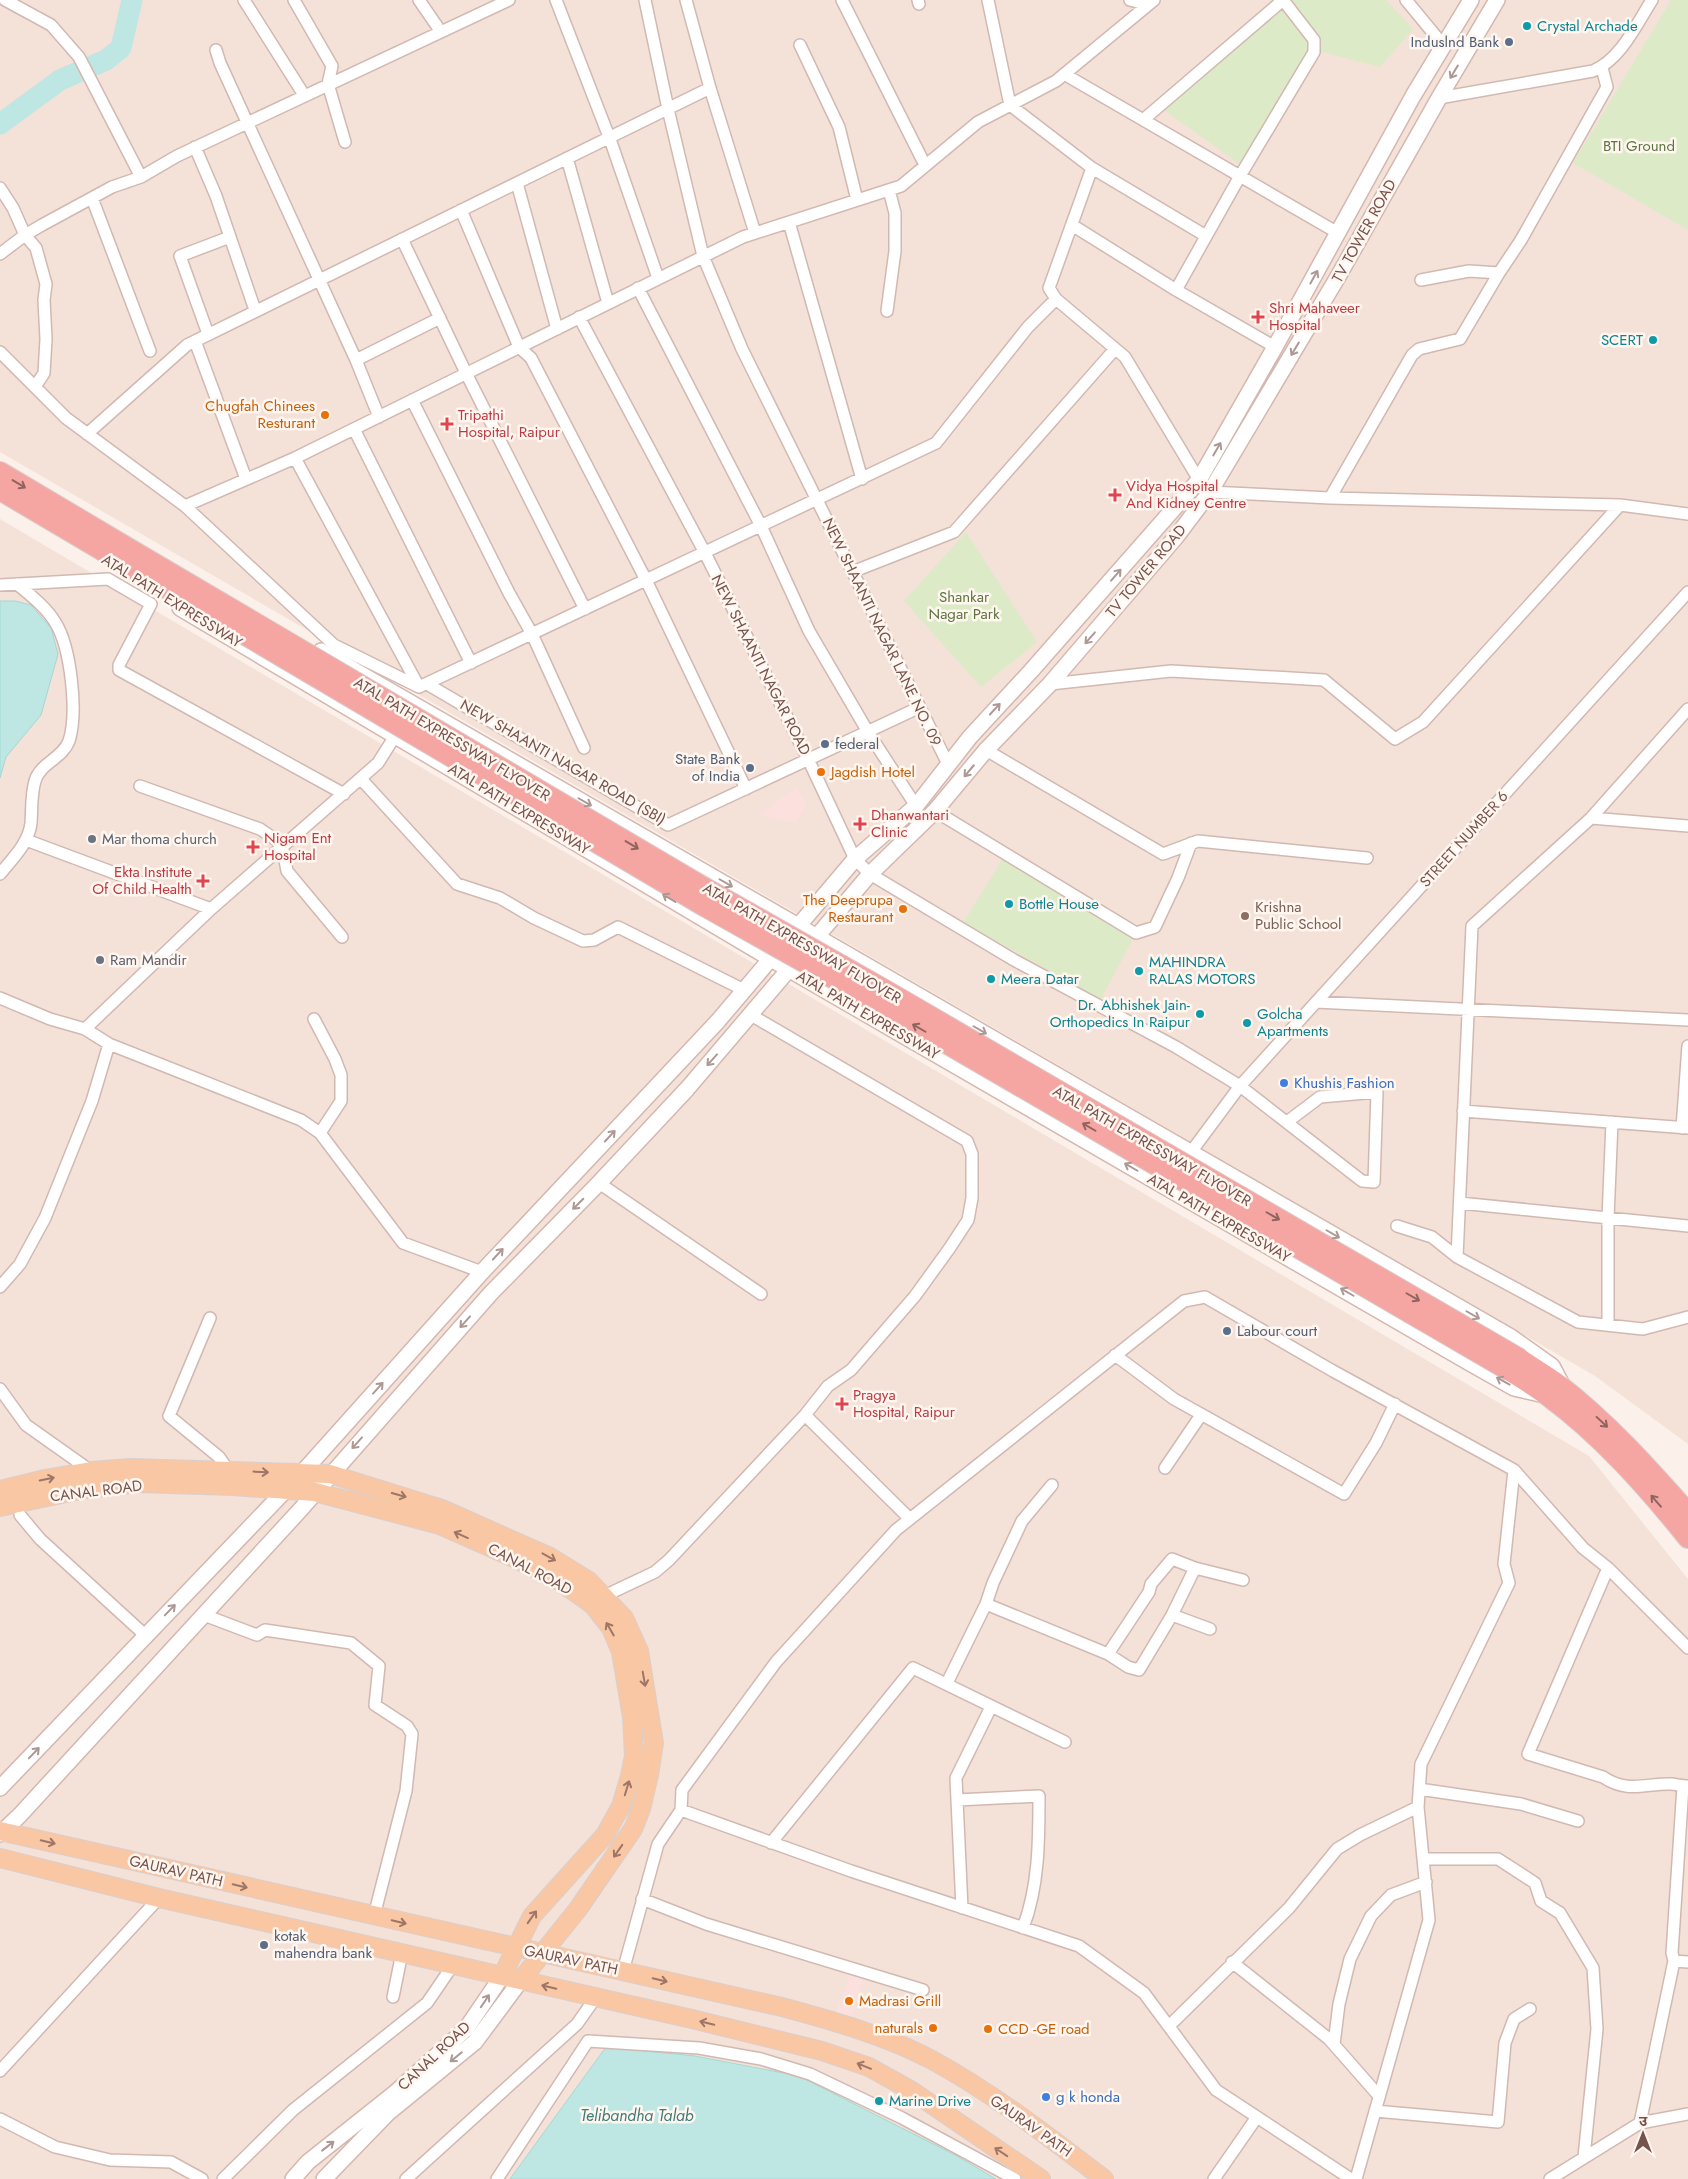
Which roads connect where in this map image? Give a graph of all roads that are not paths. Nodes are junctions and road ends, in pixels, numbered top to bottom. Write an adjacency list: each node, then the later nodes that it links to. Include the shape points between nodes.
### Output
1 (5, 0): 38 (street, via 51,26 79,57)
2 (244, 0): 25 (street)
3 (294, 0): 23 (street, via 332,66)
4 (419, 0): 17 (street)
5 (556, 0): 31 (street)
6 (645, 0): 28 (street, NEW SHAANTI NAGAR LANE NO. 09)
7 (686, 0): 24 (street)
8 (842, 0): 35 (street)
9 (988, 0): 27 (street)
10 (1130, 0): 16 (street)
11 (1406, 0): 19 (street)
12 (1471, 0): 19 (main road, TV TOWER ROAD)
13 (1497, 0): 26 (main road, TV TOWER ROAD, one-way to 26)
14 (1652, 0): 21 (street, via 1625,43)
15 (503, 1): 17 (street)
16 (1151, 2): 22 (street)
17 (441, 32): 23 (street)
18 (800, 45): 43 (street, via 839,127)
19 (1444, 46): 48 (main road, TV TOWER ROAD)
20 (216, 50): 30 (street)
21 (1602, 68): 26 (street); 55 (street, via 1607,87 1522,240)
22 (1064, 74): 27 (street); 29 (street)
23 (328, 84): 25 (street); 32 (street)
24 (710, 88): 28 (street); 47 (street)
25 (304, 96): 30 (street)
26 (1439, 98): 88 (main road, TV TOWER ROAD, one-way to 88)
27 (1010, 105): 35 (street, via 978,122); 36 (street)
28 (668, 109): 31 (street); 54 (street, NEW SHAANTI NAGAR LANE NO. 09)
29 (1143, 120): 37 (street); 37 (street, via 1283,0 1314,40 1314,52)
30 (248, 123): 33 (street); 57 (street)
31 (609, 138): 34 (street); 56 (street)
32 (345, 142)
33 (195, 148): 38 (street); 51 (street)
34 (567, 158): 39 (street); 62 (street)
35 (925, 165): 41 (street, via 901,186)
36 (1092, 168): 46 (street); 50 (street)
37 (1240, 176): 48 (street); 50 (street)
38 (141, 177): 42 (street)
39 (517, 183): 44 (street); 67 (street)
40 (0, 188): 49 (street)
41 (889, 190): 43 (street); 64 (street, via 895,213 895,252)
42 (92, 198): 49 (street); 73 (street)
43 (857, 200): 45 (street)
44 (461, 210): 52 (street); 70 (street)
45 (789, 222): 47 (street); 85 (street)
46 (1072, 225): 60 (street); 61 (street, via 1049,288)
47 (755, 232): 54 (street)
48 (1338, 233): 71 (main road, TV TOWER ROAD, one-way to 48)
49 (25, 235): 53 (street); 77 (street, via 36,248 46,284 44,372)
50 (1206, 236): 60 (street)
51 (230, 237): 63 (street); 68 (street, via 180,256)
52 (402, 239): 57 (street); 65 (street)
53 (0, 254)
54 (703, 256): 56 (street); 90 (street, NEW SHAANTI NAGAR LANE NO. 09, via 742,349)
55 (1499, 272): 58 (street, via 1468,271); 89 (street, via 1460,340 1418,349 1412,355)
56 (658, 278): 59 (street)
57 (320, 279): 63 (street); 75 (street)
58 (1421, 280)
59 (638, 288): 62 (street); 95 (street)
60 (1176, 290): 71 (street)
61 (1056, 300): 72 (street); 85 (street, via 1028,327 936,443)
62 (608, 303): 66 (street)
63 (255, 310): 68 (street)
64 (887, 311)
65 (440, 318): 75 (street); 76 (street)
66 (579, 318): 67 (street); 96 (street, NEW SHAANTI NAGAR ROAD)
67 (557, 328): 70 (street)
68 (208, 334): 69 (street)
69 (195, 341): 81 (street); 84 (street)
70 (520, 347): 76 (street); 98 (street, via 531,358)
71 (1275, 347): 86 (main road, TV TOWER ROAD, one-way to 71)
72 (1115, 349): 86 (street, via 1125,357); 97 (street, via 954,532)
73 (150, 351)
74 (0, 352): 77 (street)
75 (356, 360): 79 (street)
76 (466, 373): 78 (street); 102 (street)
77 (35, 387): 81 (street)
78 (412, 400): 79 (street); 103 (street)
79 (379, 416): 80 (street)
80 (354, 429): 82 (street); 104 (street)
81 (87, 434): 93 (street)
82 (295, 458): 84 (street); 106 (street)
83 (0, 472): 91 (highway, one-way to 91)
84 (246, 479): 93 (street)
85 (862, 479): 90 (street)
86 (1199, 480): 114 (main road, TV TOWER ROAD, one-way to 86)
87 (0, 490): 91 (highway)
88 (1210, 492): 89 (street); 105 (main road, TV TOWER ROAD, one-way to 105, via 1176,537)
89 (1330, 498): 92 (street)
90 (817, 500): 95 (street); 97 (street, NEW SHAANTI NAGAR LANE NO. 09)
91 (34, 501): 110 (main road, ATAL PATH EXPRESSWAY, via 166,600); 131 (main road, ATAL PATH EXPRESSWAY, one-way to 131, via 152,553); 169 (highway, ATAL PATH EXPRESSWAY FLYOVER, bridge, via 885,990)
92 (1620, 505): 94 (street); 105 (street, via 1423,722 1395,739 1324,680 1171,671)
93 (185, 506): 106 (street, via 334,645)
94 (1688, 514)
95 (761, 526): 96 (street); 109 (street, via 809,631)
96 (705, 553): 98 (street); 113 (street, NEW SHAANTI NAGAR ROAD)
97 (852, 572): 107 (street, NEW SHAANTI NAGAR LANE NO. 09)
98 (646, 580): 102 (street); 117 (street)
99 (17, 584): 100 (street); 118 (street, via 108,579 151,604 119,664 119,670); 123 (street, via 39,604 59,630 66,647 72,704 69,740 63,753 42,768 35,780 31,824)
100 (0, 585)
101 (1688, 592): 138 (street, STREET NUMBER 6)
102 (585, 609): 103 (street)
103 (532, 634): 104 (street); 111 (street)
104 (471, 663): 106 (street)
105 (1050, 684): 112 (main road, TV TOWER ROAD)
106 (423, 685): 117 (street, NEW SHAANTI NAGAR ROAD (SBI), via 668,825)
107 (918, 708): 109 (street, NEW SHAANTI NAGAR ROAD (SBI)); 114 (street, NEW SHAANTI NAGAR LANE NO. 09)
108 (1688, 709): 121 (street)
109 (868, 732): 113 (street, NEW SHAANTI NAGAR ROAD (SBI)); 119 (street)
110 (395, 736): 115 (street, via 378,763); 134 (main road, ATAL PATH EXPRESSWAY, one-way to 110)
111 (584, 748)
112 (986, 750): 120 (main road, TV TOWER ROAD, one-way to 120); 124 (street, via 1163,854)
113 (809, 760): 117 (street, NEW SHAANTI NAGAR ROAD (SBI)); 127 (street, NEW SHAANTI NAGAR ROAD)
114 (948, 764): 119 (main road, TV TOWER ROAD)
115 (361, 779): 118 (street); 136 (street, via 457,884 500,898 583,941 594,940 618,928)
116 (140, 786): 125 (street, via 260,829)
117 (746, 789)
118 (344, 794): 125 (street)
119 (916, 806): 127 (main road, TV TOWER ROAD)
120 (935, 811): 124 (street, via 1136,933 1155,928); 129 (main road, TV TOWER ROAD)
121 (1591, 818): 122 (street); 139 (street, via 1472,926)
122 (1688, 826)
123 (26, 840): 128 (street); 130 (street)
124 (1191, 843): 126 (street, via 1198,841)
125 (283, 847): 130 (street); 133 (street, via 287,871)
126 (1368, 858)
127 (855, 859): 129 (street); 131 (main road, TV TOWER ROAD)
128 (0, 874)
129 (870, 874): 132 (main road, TV TOWER ROAD); 148 (street, via 1014,960 1176,1047)
130 (211, 909): 144 (street)
131 (799, 925): 132 (main road, ATAL PATH EXPRESSWAY); 134 (main road, TV TOWER ROAD)
132 (816, 935): 135 (main road, TV TOWER ROAD); 154 (main road, ATAL PATH EXPRESSWAY, one-way to 154)
133 (342, 937)
134 (771, 959): 135 (main road, ATAL PATH EXPRESSWAY); 136 (main road, TV TOWER ROAD)
135 (789, 969): 140 (main road, TV TOWER ROAD); 169 (main road, ATAL PATH EXPRESSWAY, one-way to 135, via 1514,1388)
136 (744, 990): 143 (main road, TV TOWER ROAD)
137 (0, 998): 144 (street)
138 (1316, 1002): 139 (street); 148 (street, STREET NUMBER 6)
139 (1467, 1009): 142 (street); 149 (street)
140 (750, 1015): 145 (main road, TV TOWER ROAD); 171 (street, via 967,1141 972,1154 972,1198 968,1220 915,1296 851,1370 828,1386)
141 (314, 1019): 153 (street, via 341,1075 341,1101)
142 (1688, 1020)
143 (718, 1021): 145 (main road); 161 (main road, TV TOWER ROAD, one-way to 143)
144 (84, 1029): 146 (street)
145 (735, 1035): 155 (main road, TV TOWER ROAD, one-way to 155)
146 (109, 1044): 153 (street, via 301,1120); 162 (street, via 92,1101 45,1218 20,1264)
147 (1688, 1046): 152 (street)
148 (1240, 1086): 150 (street); 154 (street, STREET NUMBER 6)
149 (1463, 1111): 151 (street); 156 (street)
150 (1287, 1122): 150 (street, via 1362,1181 1374,1182 1377,1092 1320,1097)
151 (1612, 1122): 152 (street); 157 (street)
152 (1685, 1128)
153 (320, 1133): 161 (street, via 403,1243)
154 (1191, 1152): 169 (main road, ATAL PATH EXPRESSWAY, one-way to 169, via 1510,1337 1552,1366)
155 (599, 1183): 163 (street); 178 (main road, TV TOWER ROAD, one-way to 178, via 491,1293)
156 (1460, 1203): 157 (street); 160 (street)
157 (1608, 1218): 159 (street); 166 (street)
158 (1397, 1226): 160 (street, via 1432,1237)
159 (1688, 1226)
160 (1458, 1257): 166 (street, via 1578,1322)
161 (482, 1272): 177 (main road, TV TOWER ROAD, one-way to 161)
162 (0, 1287)
163 (761, 1294)
164 (1688, 1317): 166 (street, via 1643,1329)
165 (210, 1318): 174 (street, via 169,1416 219,1457)
166 (1608, 1325)
167 (1115, 1355): 170 (street, via 1184,1301 1205,1296); 172 (street, via 1174,1399); 186 (street)
168 (0, 1389): 176 (street, via 26,1425)
169 (1557, 1393): 184 (highway, ATAL PATH EXPRESSWAY, one-way to 184, via 1598,1418); 187 (highway, ATAL PATH EXPRESSWAY, one-way to 169)
170 (1395, 1404): 172 (street, via 1376,1443 1344,1494); 175 (street)
171 (805, 1414): 186 (street); 191 (street, via 669,1560 655,1572)
172 (1201, 1414): 173 (street)
173 (1165, 1468)
174 (228, 1470): 176 (main road, via 130,1468); 177 (main road, one-way to 177)
175 (1514, 1470): 189 (street, via 1583,1548); 204 (street, via 1504,1564 1508,1583 1421,1764)
176 (91, 1471): 181 (main road, one-way to 176)
177 (301, 1474): 178 (main road); 180 (main road, TV TOWER ROAD)
178 (330, 1474): 182 (main road, TV TOWER ROAD); 191 (main road, one-way to 191, via 442,1509 508,1537 589,1581)
179 (1052, 1485): 192 (street, via 1022,1521)
180 (287, 1489): 182 (main road, CANAL ROAD); 183 (main road, CANAL ROAD, via 138,1483 80,1490); 196 (main road, TV TOWER ROAD, one-way to 180)
181 (0, 1490)
182 (315, 1492): 191 (main road, CANAL ROAD, one-way to 182, via 510,1556 440,1526); 193 (main road, TV TOWER ROAD)
183 (0, 1507)
184 (1688, 1513)
185 (20, 1514): 196 (street, via 40,1539)
186 (910, 1519): 207 (street, via 896,1530 776,1662 682,1790)
187 (1688, 1538)
188 (1195, 1568): 190 (street); 194 (street); 198 (street, via 1172,1560 1150,1584 1149,1592)
189 (1608, 1568): 197 (street); 202 (street, via 1528,1754 1633,1788 1672,1784)
190 (1243, 1580)
191 (598, 1600): 219 (main road, CANAL ROAD, one-way to 191, via 532,1916 605,1836 621,1806 630,1776 634,1756 632,1717 621,1652); 221 (main road, one-way to 221, via 624,1618 639,1652 654,1743 641,1809 633,1829)
192 (986, 1604): 198 (street); 199 (street)
193 (204, 1615): 209 (main road, TV TOWER ROAD, via 27,1808); 217 (street, via 257,1635 266,1630 351,1643 379,1666 375,1705 407,1726 412,1734 406,1791)
194 (1172, 1615): 195 (street); 198 (street, via 1139,1670)
195 (1210, 1629)
196 (146, 1636): 203 (main road, TV TOWER ROAD, one-way to 196)
197 (1688, 1648)
198 (1108, 1654)
199 (947, 1683): 200 (street); 210 (street, via 913,1668)
200 (991, 1707): 201 (street); 205 (street, via 956,1778)
201 (1065, 1742)
202 (1686, 1786): 222 (street, via 1672,1953)
203 (0, 1788)
204 (1419, 1789): 206 (street); 208 (street, via 1521,1804)
205 (957, 1800): 216 (street); 218 (street, via 1039,1796 1038,1855 1031,1908)
206 (1418, 1807): 212 (street); 223 (street, via 1337,1849 1289,1908)
207 (681, 1810): 210 (street); 215 (street, via 658,1844)
208 (1578, 1820)
209 (1, 1832): 217 (main road, GAURAV PATH, one-way to 217)
210 (771, 1842): 216 (street)
211 (0, 1858): 214 (main road)
212 (1423, 1859): 213 (street); 242 (street, via 1498,1859 1535,1883 1541,1901 1560,1913 1593,1968 1597,2029)
213 (1426, 1882): 234 (street, via 1392,1895 1371,1916 1350,1959); 236 (street, via 1429,1920)
214 (159, 1898): 220 (main road); 235 (street)
215 (642, 1899): 226 (street); 229 (street, via 706,1924)
216 (962, 1908): 218 (street)
217 (374, 1916): 219 (main road, GAURAV PATH, one-way to 219)
218 (1023, 1928): 233 (street, via 1079,1946 1144,1993)
219 (515, 1948): 221 (main road, GAURAV PATH); 227 (main road, CANAL ROAD)
220 (402, 1953): 225 (main road); 230 (street)
221 (543, 1953): 226 (main road, GAURAV PATH); 228 (main road)
222 (1674, 1961): 224 (street); 241 (street)
223 (1232, 1962): 233 (street); 234 (street)
224 (1688, 1962)
225 (453, 1965): 227 (main road); 244 (street, via 427,2003 292,2110)
226 (622, 1971): 251 (main road, GAURAV PATH, one-way to 251, via 843,2024 923,2056 1006,2106)
227 (502, 1976): 228 (main road); 245 (main road, CANAL ROAD, one-way to 227, via 308,2162 396,2092 466,2029)
228 (521, 1980): 231 (main road, one-way to 228); 246 (main road, CANAL ROAD, one-way to 246, via 475,2042 388,2113)
229 (923, 1990)
230 (393, 1997)
231 (596, 1997): 247 (street, via 577,2024); 250 (main road, one-way to 231, via 912,2092 869,2067 822,2051)
232 (1530, 2009): 237 (street, via 1514,2019 1505,2043 1498,2122)
233 (1169, 2026): 239 (street, via 1216,2090)
234 (1334, 2044): 236 (street)
235 (0, 2071)
236 (1380, 2096): 237 (street)
237 (1375, 2111): 254 (street)
238 (1688, 2114): 241 (street)
239 (1257, 2117): 252 (street); 253 (street)
240 (0, 2119): 243 (street, via 55,2147 110,2160 171,2162)
241 (1640, 2123): 242 (street)
242 (1584, 2158): 255 (street)
243 (202, 2179)
244 (223, 2179)
245 (293, 2179)
246 (324, 2179)
247 (406, 2179)
248 (497, 2179): 249 (street, via 588,2041 699,2048 762,2059 802,2072 902,2118)
249 (1015, 2179)
250 (1041, 2179)
251 (1104, 2179)
252 (1214, 2179)
253 (1351, 2179)
254 (1356, 2179)
255 (1550, 2179)

